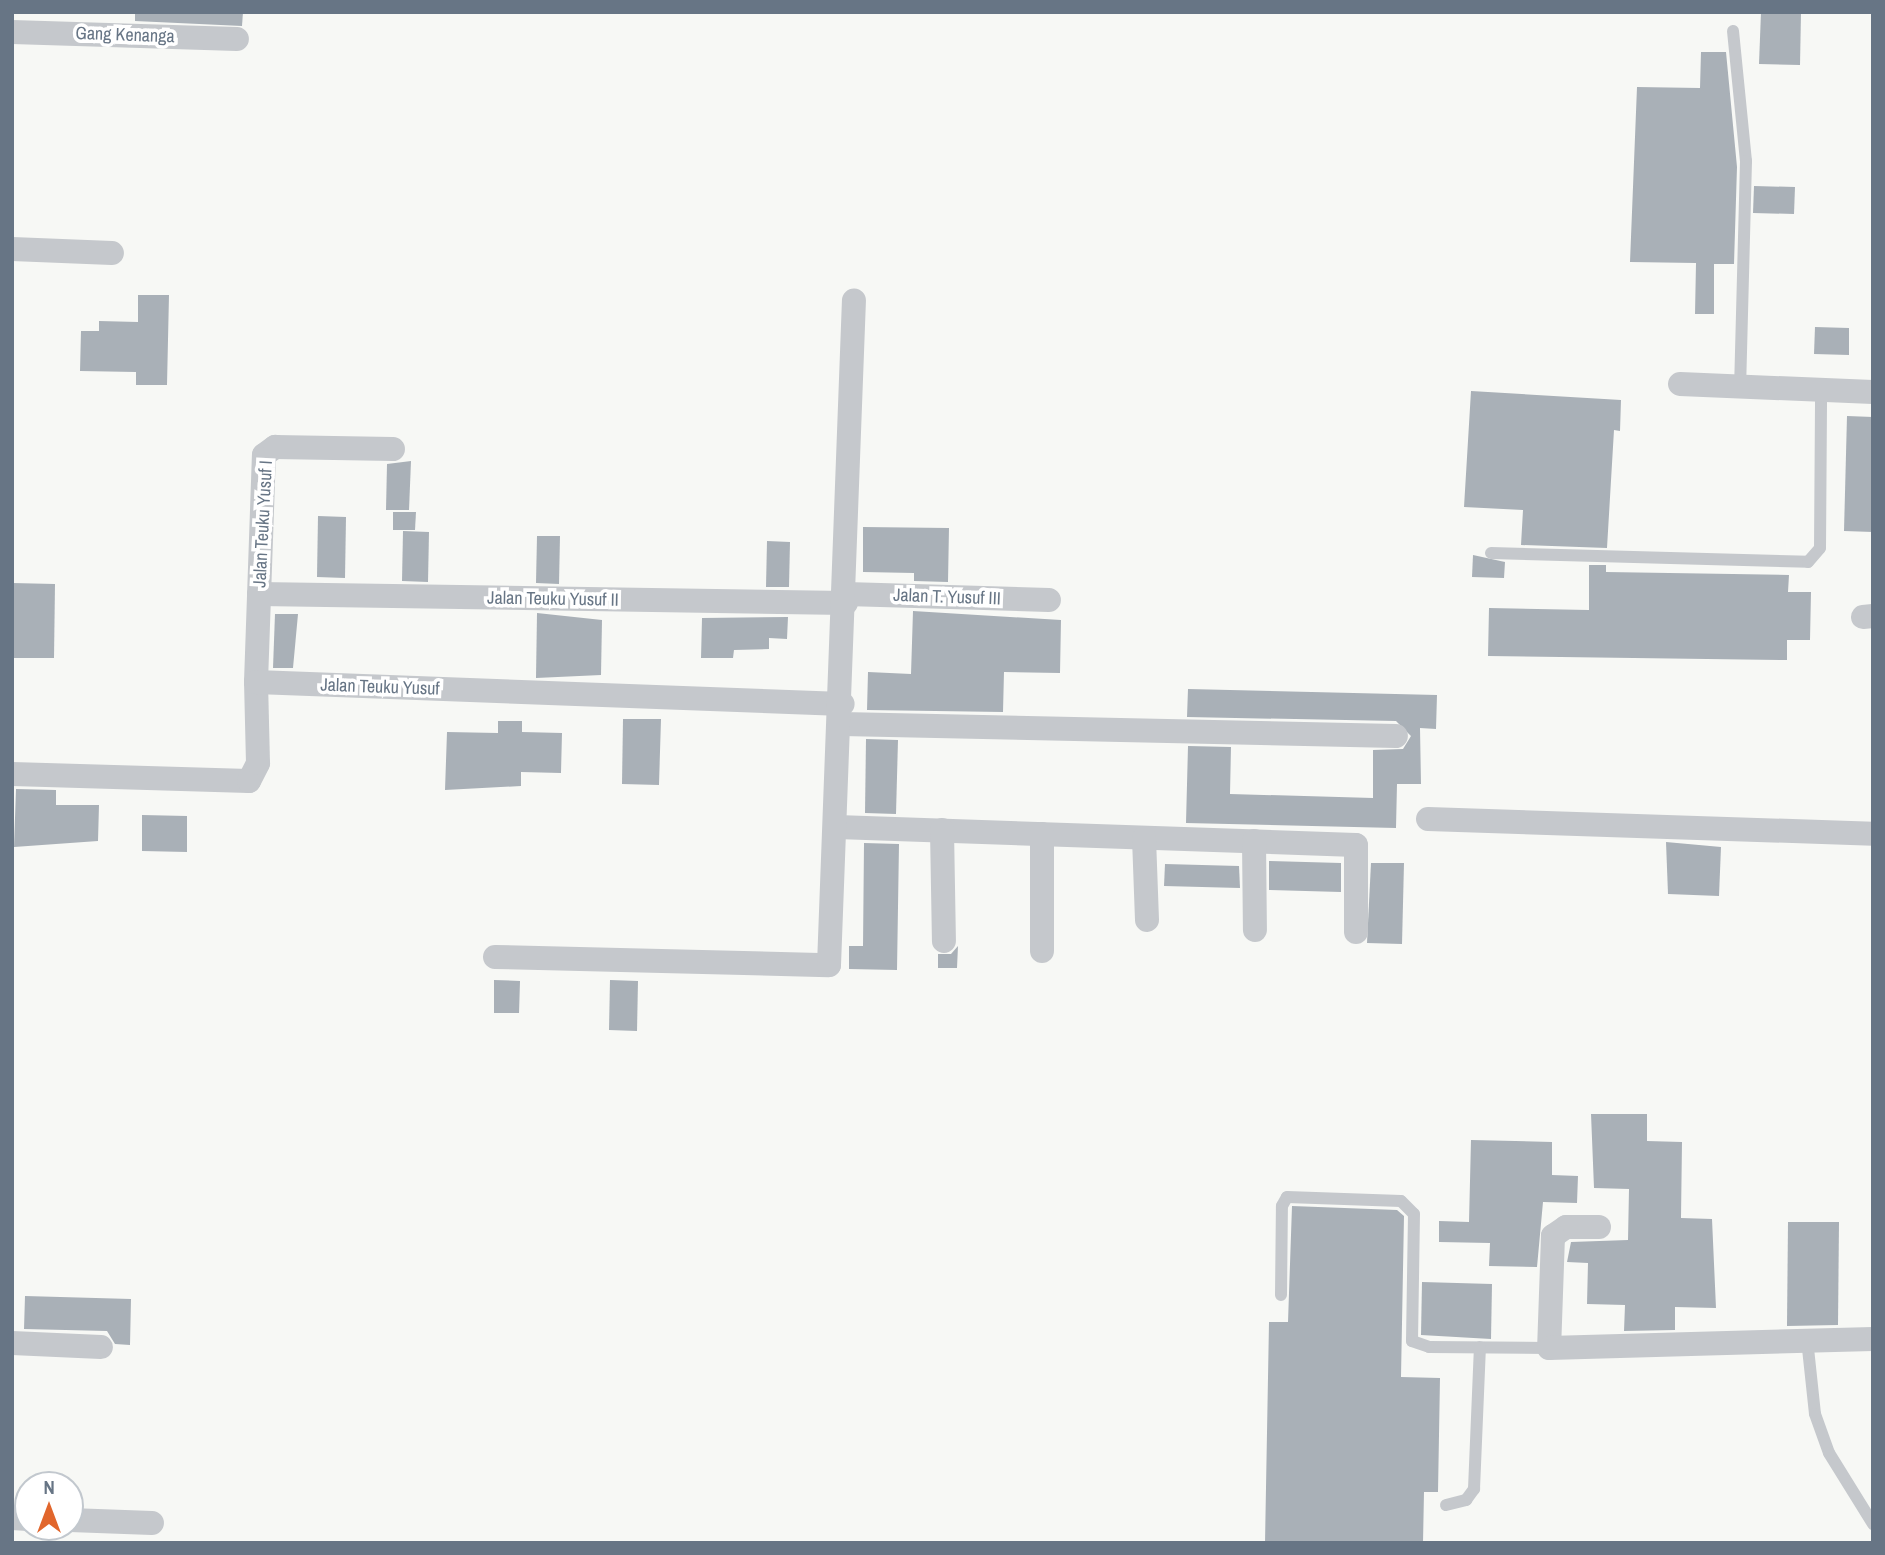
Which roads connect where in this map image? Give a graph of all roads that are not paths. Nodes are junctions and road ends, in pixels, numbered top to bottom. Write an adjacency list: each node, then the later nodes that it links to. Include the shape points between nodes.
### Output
1 (1733, 31): 8 (lane, via 1746,161)
2 (12, 32): 3 (street, Gang Kenanga)
3 (237, 39)
4 (12, 249): 5 (street)
5 (112, 253)
6 (854, 300): 14 (street)
7 (1680, 384): 8 (street)
8 (1740, 388): 9 (street)
9 (1822, 390): 10 (street); 12 (lane, via 1820,548 1808,562)
10 (1873, 392)
11 (393, 449): 13 (street, Jalan Teuku Yusuf I, via 275,447 266,452)
12 (1491, 553)
13 (259, 594): 14 (street, Jalan Teuku Yusuf II); 16 (street, Jalan Teuku Yusuf I)
14 (846, 599): 15 (street, Jalan T. Yusuf III); 17 (street)
15 (1049, 600)
16 (256, 682): 17 (street, Jalan Teuku Yusuf); 19 (street, via 258,763 249,781)
17 (843, 714): 18 (street, Jalan Teuku Yusuf); 21 (street)
18 (1396, 736)
19 (12, 774)
20 (1429, 819): 24 (street)
21 (836, 827): 22 (street); 32 (street, via 829,965)
22 (942, 831): 23 (street); 30 (street)
23 (1042, 834): 25 (street); 31 (street)
24 (1873, 834)
25 (1144, 838): 26 (street); 27 (street)
26 (1254, 841): 28 (street); 29 (street, via 1356,845)
27 (1147, 920)
28 (1255, 930)
29 (1356, 932)
30 (944, 941)
31 (1042, 951)
32 (495, 957)
33 (1599, 1227): 40 (street, via 1566,1227 1553,1236)
34 (1281, 1295): 39 (lane, via 1282,1206 1287,1197 1401,1201 1415,1214 1411,1339 1420,1346)
35 (1807, 1339): 36 (street); 40 (street); 44 (lane, via 1815,1414 1829,1453)
36 (1873, 1339)
37 (12, 1343): 38 (street)
38 (100, 1347)
39 (1480, 1348): 40 (lane); 41 (lane, via 1474,1489 1466,1500)
40 (1549, 1348)
41 (1446, 1505)
42 (84, 1521): 43 (street)
43 (152, 1523)
44 (1873, 1524)

